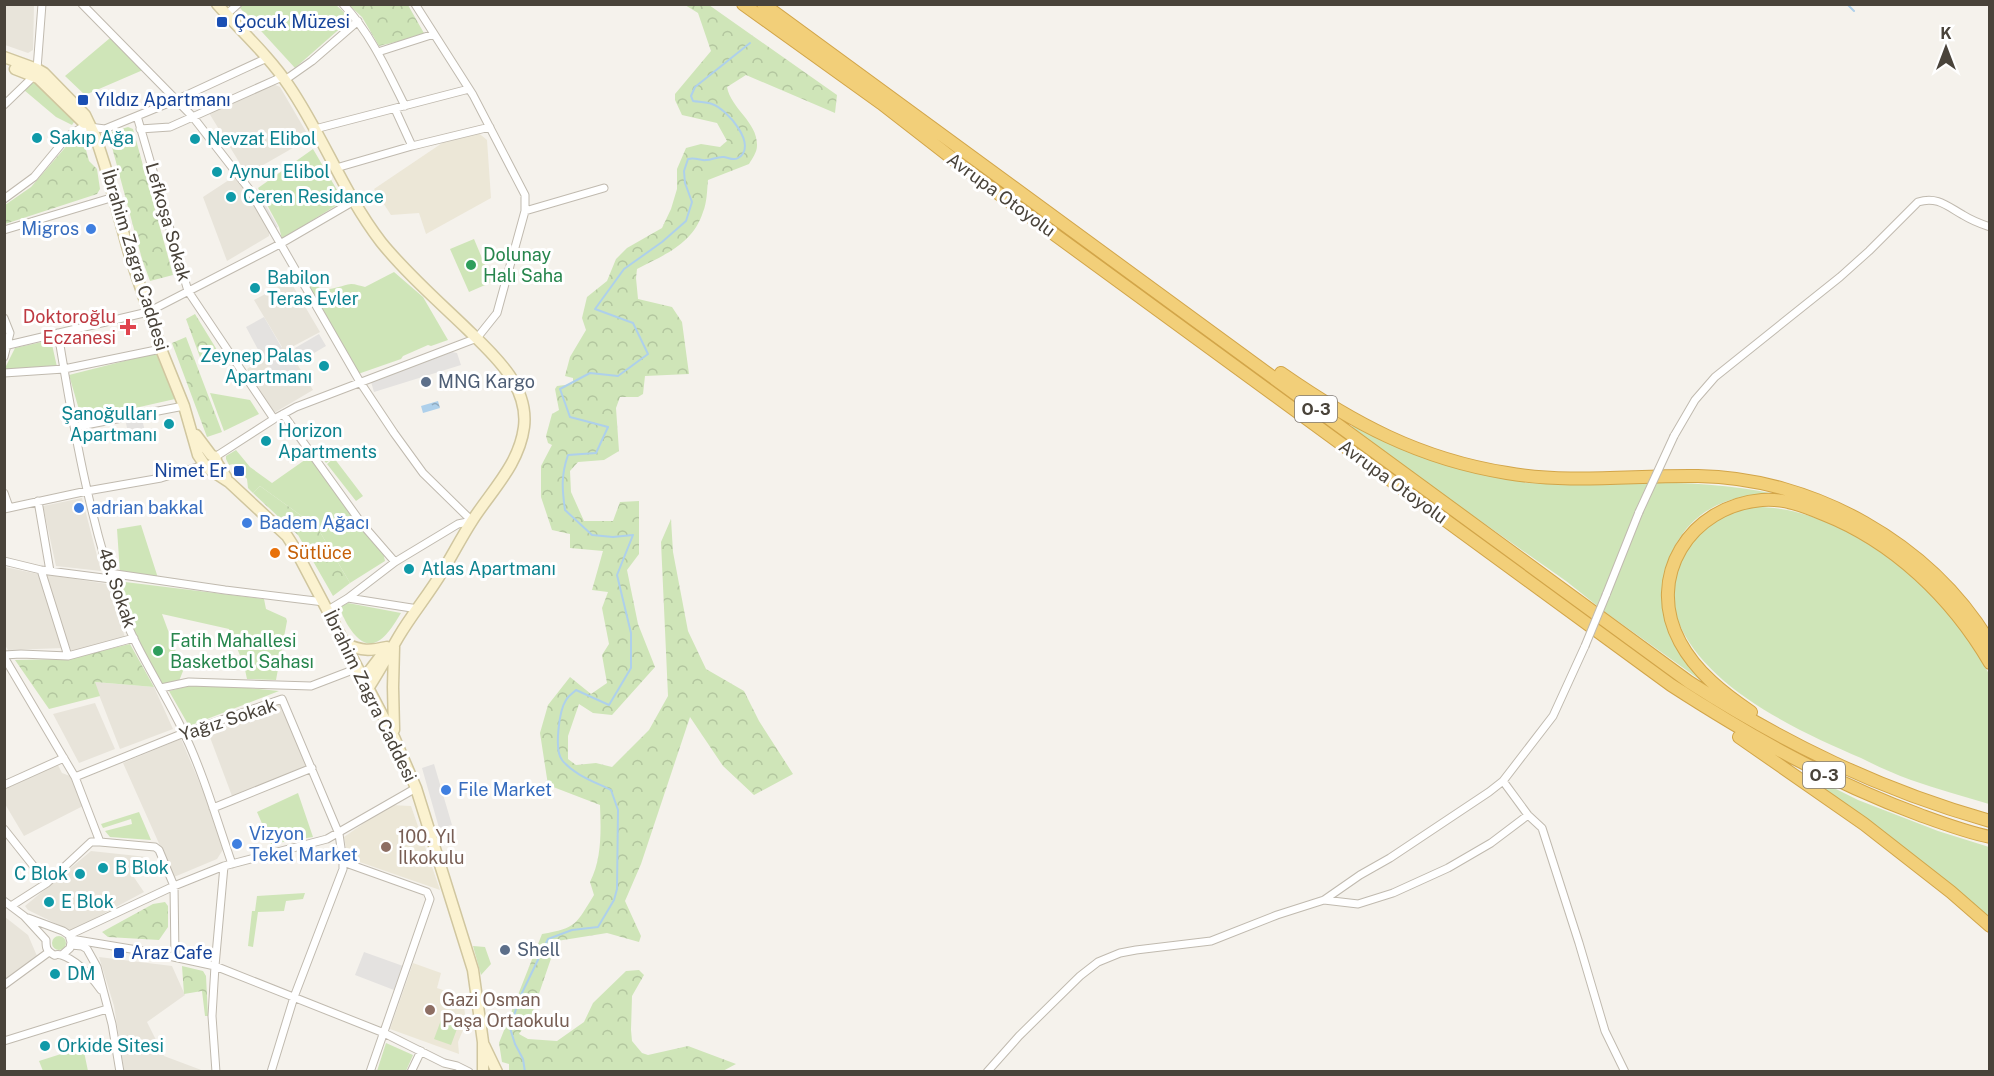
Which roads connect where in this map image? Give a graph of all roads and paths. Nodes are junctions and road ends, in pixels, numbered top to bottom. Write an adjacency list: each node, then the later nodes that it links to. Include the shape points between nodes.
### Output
1 (42, 4): 16 (street)
2 (82, 4): 19 (street)
3 (217, 4): 9 (main road)
4 (238, 4): 9 (street)
5 (343, 4): 10 (street)
6 (415, 4): 11 (street)
7 (743, 4): 78 (highway, Avrupa Otoyolu / O-3)
8 (763, 4): 43 (highway, Avrupa Otoyolu / O-3)
9 (226, 15): 14 (main road)
10 (358, 21): 12 (street); 17 (street, via 312,61)
11 (434, 34): 12 (street); 18 (street)
12 (378, 51): 21 (street)
13 (4, 57): 16 (main road)
14 (267, 58): 17 (main road); 19 (street)
15 (4, 65): 16 (main road)
16 (35, 72): 20 (street); 25 (main road, İbrahim Zagra Caddesi, via 51,80 86,115)
17 (283, 78): 24 (street); 28 (main road)
18 (469, 89): 21 (street); 26 (street)
19 (176, 100): 23 (street); 24 (street)
20 (4, 105)
21 (405, 106): 22 (street)
22 (395, 109): 28 (street); 29 (street)
23 (137, 116): 25 (street, via 105,129); 27 (street, Lefkoşa Sokak)
24 (194, 117): 27 (street, via 170,127); 38 (street, via 249,189)
25 (90, 127): 32 (main road, İbrahim Zagra Caddesi); 33 (street, via 68,136 32,178)
26 (490, 127): 29 (street); 35 (street, via 525,195)
27 (140, 129): 39 (street, Lefkoşa Sokak)
28 (315, 129): 30 (main road)
29 (412, 146): 30 (street)
30 (336, 168): 34 (main road)
31 (604, 188): 35 (street)
32 (114, 197): 37 (street); 40 (main road, İbrahim Zagra Caddesi)
33 (4, 199)
34 (354, 201): 38 (street); 44 (main road, via 387,248)
35 (525, 211): 44 (street, via 497,313)
36 (1989, 227): 85 (street, bridge, via 1941,202 1918,202 1869,252 1716,377 1695,400 1639,512 1586,646 1553,716)
37 (4, 230)
38 (280, 244): 39 (street); 50 (street)
39 (188, 291): 40 (street); 53 (street, Lefkoşa Sokak)
40 (148, 312): 42 (street); 46 (main road, İbrahim Zagra Caddesi)
41 (4, 318): 45 (street, via 10,333)
42 (58, 333): 45 (street); 48 (street, 48. Sokak)
43 (1213, 334): 70 (highway, via 1372,430 1415,449 1466,464 1508,474 1557,478 1717,477 1757,482 1816,499 1867,524 1913,556 1952,593); 87 (highway, Avrupa Otoyolu / O-3, via 1689,682 1797,746)
44 (477, 338): 50 (street); 60 (main road, via 510,376 525,413 515,458)
45 (7, 345): 47 (street)
46 (161, 349): 48 (street); 51 (main road, İbrahim Zagra Caddesi)
47 (4, 357)
48 (64, 369): 49 (street); 54 (street, 48. Sokak)
49 (4, 373)
50 (360, 382): 52 (street); 60 (street, via 423,473)
51 (184, 406): 54 (street); 55 (main road, İbrahim Zagra Caddesi, via 198,455)
52 (284, 414): 53 (street); 62 (street, via 362,524)
53 (274, 419): 55 (street)
54 (75, 427): 56 (street, 48. Sokak)
55 (210, 462): 56 (street, via 161,478); 67 (main road, İbrahim Zagra Caddesi, via 287,536)
56 (87, 491): 58 (street); 65 (street, 48. Sokak)
57 (4, 494): 59 (street)
58 (38, 501): 59 (street); 64 (street)
59 (7, 508)
60 (472, 521): 62 (street, via 458,524); 68 (main road)
61 (4, 561): 63 (street)
62 (395, 562): 66 (street)
63 (41, 570): 64 (street); 74 (street)
64 (50, 571): 65 (street)
65 (110, 576): 67 (street); 69 (street, 48. Sokak)
66 (348, 597): 67 (street); 68 (street)
67 (326, 606): 71 (main road, İbrahim Zagra Caddesi)
68 (418, 609): 72 (main road)
69 (134, 638): 74 (street); 79 (street, 48. Sokak)
70 (1989, 643)
71 (346, 644): 72 (main road, via 374,650); 76 (main road, İbrahim Zagra Caddesi)
72 (393, 644): 77 (main road); 81 (main road)
73 (4, 656): 74 (street); 82 (street)
74 (68, 656)
75 (1989, 663): 87 (highway, via 1967,628 1931,586 1899,558 1831,517 1788,502 1749,501 1714,515 1690,535 1674,564 1668,597 1679,641 1691,659 1722,691 1762,719)
76 (358, 668): 77 (main road, İbrahim Zagra Caddesi); 79 (street, via 311,686 189,682)
77 (367, 682): 81 (main road, İbrahim Zagra Caddesi)
78 (1671, 685): 94 (highway, Avrupa Otoyolu / O-3, via 1759,740 1840,782 1907,810); 104 (highway, via 1724,727 1864,824)
79 (161, 688): 80 (street, 48. Sokak)
80 (184, 733): 83 (street, Yağız Sokak, via 282,699); 84 (street, Yağız Sokak); 89 (street, 48. Sokak)
81 (394, 737): 88 (main road, İbrahim Zagra Caddesi)
82 (64, 758): 84 (street); 86 (street)
83 (312, 768): 89 (street); 93 (street, Yağız Sokak)
84 (75, 777): 95 (street)
85 (1503, 781): 90 (street); 100 (street)
86 (4, 785)
87 (1886, 786): 91 (highway, Avrupa Otoyolu / O-3)
88 (416, 788): 93 (street); 118 (main road, İbrahim Zagra Caddesi, via 473,970)
89 (213, 807): 97 (street, 48. Sokak)
90 (1528, 815): 100 (street, via 1448,868 1393,893 1358,904); 131 (street, via 1542,828 1605,1031)
91 (1989, 821)
92 (4, 829): 98 (street)
93 (339, 834): 96 (street, Yağız Sokak); 97 (street)
94 (1989, 837)
95 (100, 842): 98 (street, via 91,842); 99 (street, via 155,847)
96 (343, 862): 114 (street); 116 (street, via 427,892 430,899)
97 (228, 865): 99 (street); 111 (street)
98 (47, 883): 102 (street)
99 (174, 886): 107 (street); 110 (street)
100 (1324, 900): 130 (street, via 1211,941 1108,956 1080,976)
101 (4, 901): 102 (street)
102 (11, 906): 103 (street)
103 (24, 916): 105 (street); 106 (street)
104 (1989, 926)
105 (60, 930): 106 (street, via 53,931); 107 (street)
106 (46, 940): 108 (street)
107 (70, 940): 109 (street, via 68,951); 110 (street); 113 (street, via 92,957)
108 (50, 952): 109 (street); 112 (street)
109 (62, 955): 113 (street, via 87,972)
110 (175, 957): 111 (street)
111 (215, 966): 114 (street); 122 (street, via 212,1016)
112 (4, 985)
113 (102, 992): 115 (street)
114 (294, 997): 116 (street); 123 (street)
115 (107, 1009): 117 (street); 121 (street)
116 (384, 1033): 119 (street); 124 (street)
117 (4, 1041)
118 (483, 1042): 128 (main road, İbrahim Zagra Caddesi); 129 (main road, İbrahim Zagra Caddesi)
119 (421, 1051): 120 (street); 125 (street)
120 (444, 1063): 126 (street); 127 (street)
121 (121, 1071)
122 (216, 1071)
123 (271, 1071)
124 (370, 1071)
125 (411, 1071)
126 (450, 1071)
127 (469, 1071)
128 (483, 1071)
129 (497, 1071)
130 (987, 1071)
131 (1625, 1071)

